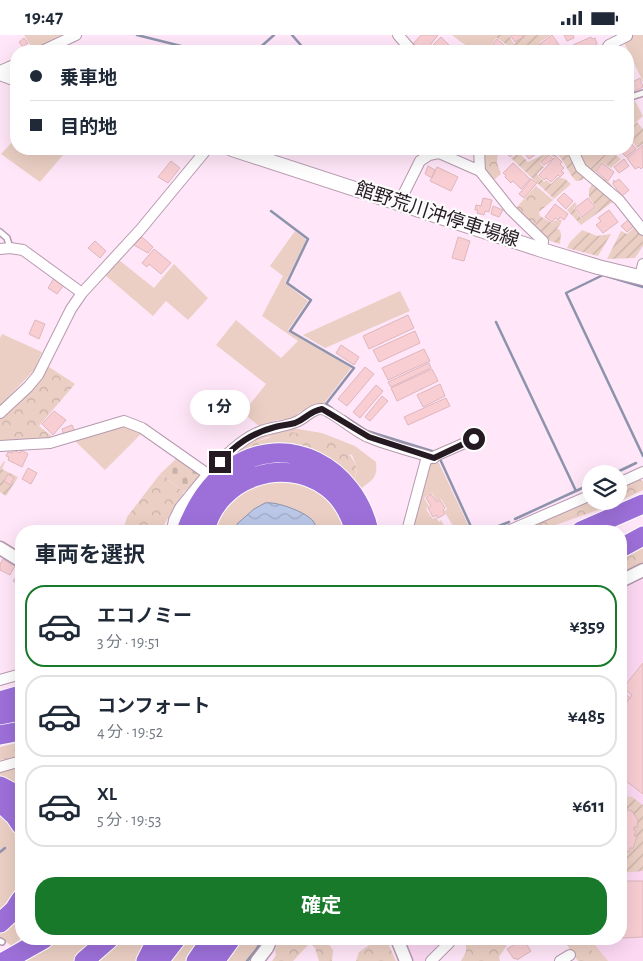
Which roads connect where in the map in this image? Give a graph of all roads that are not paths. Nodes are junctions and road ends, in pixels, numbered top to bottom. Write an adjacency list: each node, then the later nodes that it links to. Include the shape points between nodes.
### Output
1 (76, 35): 4 (street)
2 (398, 35): 5 (street)
3 (627, 35): 6 (street)
4 (55, 45)
5 (407, 45)
6 (609, 45)
7 (202, 155): 20 (street)
8 (251, 155): 14 (main road, 館野荒川沖停車場線)
9 (429, 155): 14 (street, via 420,161)
10 (444, 155): 13 (street)
11 (479, 155): 13 (street)
12 (575, 155): 15 (street, via 581,168 620,200)
13 (480, 171): 18 (street, via 511,210 543,241)
14 (400, 203): 18 (main road, 館野荒川沖停車場線)
15 (643, 229)
16 (0, 232): 17 (lane, via 7,238)
17 (5, 248): 20 (street, via 22,250 34,257)
18 (542, 249): 19 (main road, 館野荒川沖停車場線, via 598,267)
19 (642, 273)
20 (82, 293): 21 (street, via 38,375)
21 (0, 413)
22 (474, 439): 24 (street)
23 (0, 446): 26 (street, via 50,443 124,421 142,428)
24 (434, 458): 26 (street, via 369,437 322,409 293,423 245,438); 37 (street, via 426,460)
25 (643, 472): 27 (street)
26 (209, 475): 32 (street, via 180,509)
27 (627, 479)
28 (334, 482): 33 (highway, via 319,463 297,455 274,454 247,461 223,475 207,491); 34 (highway, via 289,472 256,475 224,495); 35 (highway); 36 (highway, via 347,485 359,503)
29 (582, 499): 38 (street)
30 (643, 504): 31 (highway)
31 (613, 518): 39 (highway); 40 (highway)
32 (173, 525)
33 (189, 525)
34 (207, 525)
35 (353, 525)
36 (367, 525)
37 (409, 525)
38 (522, 525)
39 (588, 525)
40 (596, 525)
41 (643, 525): 42 (highway)
42 (627, 532)
43 (643, 536): 44 (highway)
44 (627, 545)
45 (0, 548): 46 (street)
46 (15, 557)
47 (643, 570): 48 (street)
48 (627, 578)
49 (15, 676): 50 (street)
50 (0, 680)
51 (15, 697): 52 (highway)
52 (0, 701)
53 (15, 712): 54 (highway)
54 (0, 715)
55 (15, 732): 56 (highway)
56 (0, 735)
57 (15, 763): 58 (street)
58 (0, 767)
59 (0, 786): 60 (highway)
60 (15, 794)
61 (0, 802): 62 (highway)
62 (15, 816)
63 (15, 909): 64 (highway)
64 (0, 923)
65 (19, 945): 75 (highway)
66 (24, 945): 75 (highway)
67 (102, 945): 77 (highway)
68 (154, 945): 78 (highway)
69 (171, 945): 79 (highway)
70 (207, 945): 80 (highway)
71 (227, 945): 81 (highway)
72 (268, 945): 82 (street)
73 (399, 945): 83 (street)
74 (446, 945): 84 (street)
75 (4, 951)
76 (570, 955): 85 (street)
77 (84, 961)
78 (146, 961)
79 (159, 961)
80 (196, 961)
81 (215, 961)
82 (257, 961)
83 (406, 961)
84 (431, 961)
85 (560, 961)

